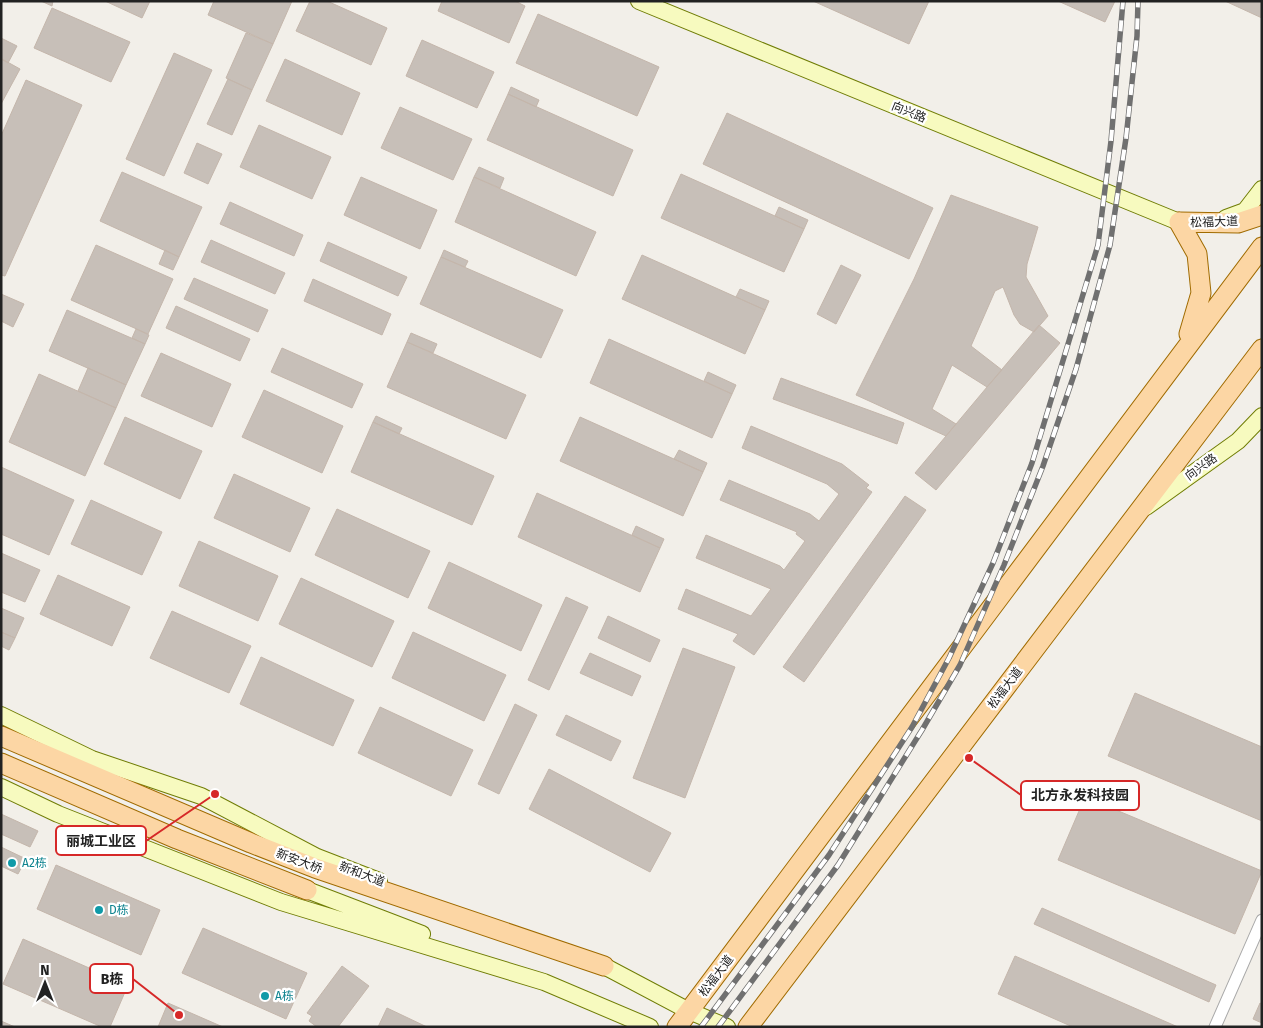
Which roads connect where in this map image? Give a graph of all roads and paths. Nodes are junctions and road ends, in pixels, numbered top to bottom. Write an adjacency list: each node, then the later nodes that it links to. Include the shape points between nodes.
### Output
1 (639, 1): 4 (main road, 向兴路)
2 (1262, 189): 5 (main road, via 1245,211)
3 (1262, 215): 5 (main road, 松福大道, via 1238,223)
4 (1179, 222): 5 (main road, 松福大道); 7 (main road, 松福大道, via 1197,254 1202,293)
5 (1210, 224)
6 (1262, 247): 7 (main road, 松福大道)
7 (1185, 348): 19 (main road, 松福大道)
8 (1262, 350): 10 (main road, 松福大道)
9 (1262, 416): 10 (main road, 向兴路, via 1238,440)
10 (1136, 515): 23 (main road, 松福大道)
11 (1, 715): 17 (main road, 新和大道, via 92,758 201,796 318,857)
12 (1, 736): 17 (main road, 新安大桥, via 315,868)
13 (1, 763): 15 (main road, 新安大桥, via 177,839)
14 (1, 787): 18 (main road, via 58,814 282,902)
15 (308, 890): 18 (main road, 新安大桥)
16 (1262, 920): 24 (street)
17 (604, 966): 19 (main road, 新和大道)
18 (544, 982): 20 (main road)
19 (690, 1011): 21 (main road, 松福大道); 22 (main road, 新和大道)
20 (650, 1027)
21 (677, 1027)
22 (727, 1027)
23 (748, 1027)
24 (1214, 1027)

